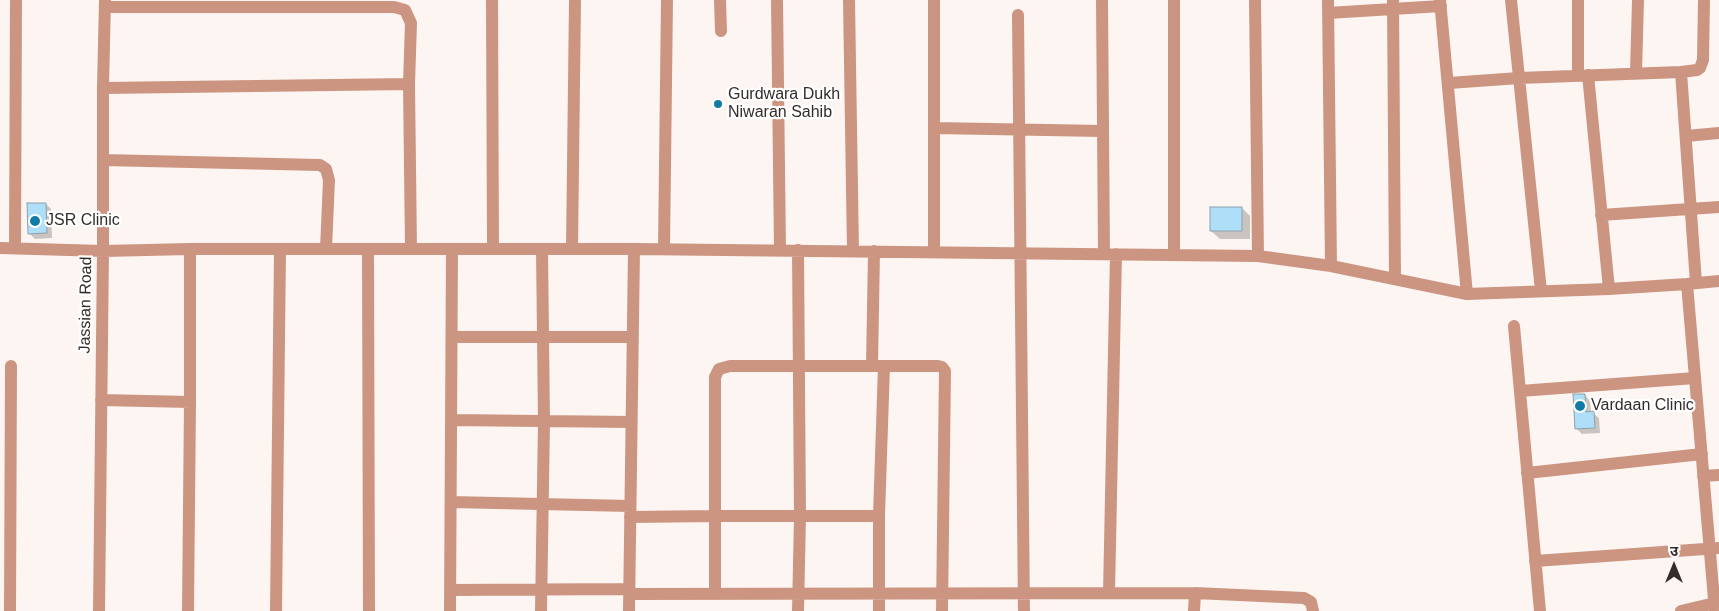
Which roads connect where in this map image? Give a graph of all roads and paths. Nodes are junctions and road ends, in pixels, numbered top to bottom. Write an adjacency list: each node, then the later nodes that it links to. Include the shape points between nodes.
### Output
1 (16, 0): 39 (street)
2 (492, 0): 44 (street)
3 (576, 0): 46 (street)
4 (667, 0): 48 (street)
5 (720, 0): 21 (street)
6 (777, 0): 51 (street)
7 (850, 0): 54 (street)
8 (934, 0): 29 (street)
9 (1102, 0): 31 (street)
10 (1174, 0): 59 (street)
11 (1255, 0): 60 (street)
12 (1511, 0): 25 (street)
13 (1578, 0): 24 (street)
14 (1638, 0): 23 (street)
15 (1704, 0): 22 (street, via 1701,64 1697,70)
16 (105, 3): 27 (street, via 403,8 411,22); 28 (street, Jassian Road)
17 (1440, 3): 18 (street); 26 (street)
18 (1393, 5): 19 (street); 62 (street)
19 (1328, 6): 61 (street)
20 (1018, 15): 30 (street)
21 (721, 31)
22 (1681, 72): 23 (street); 33 (street)
23 (1636, 73): 24 (street)
24 (1583, 75): 25 (street); 37 (street)
25 (1519, 78): 26 (street); 66 (street)
26 (1449, 83): 67 (street)
27 (409, 84): 28 (street); 42 (street)
28 (103, 88): 34 (street, Jassian Road)
29 (934, 128): 30 (street); 56 (street)
30 (1020, 129): 31 (street); 57 (street)
31 (1102, 131): 58 (street)
32 (1719, 132): 33 (street)
33 (1686, 136): 36 (street)
34 (103, 160): 41 (street, via 320,166 326,169 329,180); 53 (street, Jassian Road)
35 (1719, 207): 36 (street)
36 (1691, 210): 37 (street); 64 (street)
37 (1602, 215): 65 (street)
38 (0, 248): 39 (street)
39 (15, 248): 53 (street)
40 (190, 249): 49 (street); 53 (street); 78 (street)
41 (326, 249): 49 (street); 50 (street)
42 (411, 249): 43 (street); 50 (street)
43 (452, 249): 44 (street); 70 (street)
44 (494, 249): 45 (street)
45 (542, 249): 46 (street); 71 (street)
46 (572, 249): 47 (street)
47 (634, 249): 48 (street); 69 (street)
48 (664, 249): 51 (street)
49 (280, 250): 108 (street)
50 (368, 250): 109 (street)
51 (780, 250): 52 (street)
52 (798, 250): 54 (street); 73 (street)
53 (103, 251): 77 (street, Jassian Road)
54 (853, 251): 55 (street)
55 (874, 251): 56 (street); 74 (street)
56 (934, 252): 57 (street)
57 (1021, 252): 58 (street); 100 (street)
58 (1110, 254): 59 (street); 101 (street)
59 (1174, 254): 60 (street)
60 (1258, 256): 61 (street)
61 (1331, 266): 62 (street)
62 (1395, 279): 67 (street)
63 (1719, 281): 64 (street)
64 (1692, 284): 65 (street); 75 (street)
65 (1609, 289): 66 (street)
66 (1541, 291): 67 (street)
67 (1467, 294)
68 (1514, 326): 76 (street)
69 (632, 337): 71 (street); 81 (street)
70 (452, 338): 71 (street); 79 (street)
71 (542, 338): 80 (street)
72 (11, 366): 105 (street)
73 (800, 366): 74 (street); 89 (street, via 730,366 716,372); 90 (street)
74 (878, 366): 91 (street); 99 (street, via 938,366 945,371)
75 (1695, 378): 76 (street); 82 (street)
76 (1520, 391): 83 (street)
77 (101, 400): 78 (street); 106 (street, Jassian Road)
78 (190, 402): 107 (street)
79 (451, 420): 80 (street); 86 (street)
80 (544, 422): 81 (street); 87 (street)
81 (631, 422): 88 (street)
82 (1702, 454): 83 (street); 85 (street)
83 (1528, 474): 93 (street)
84 (1719, 475): 85 (street)
85 (1704, 476): 92 (street)
86 (451, 502): 87 (street); 94 (street)
87 (543, 504): 88 (street); 95 (street)
88 (630, 512): 89 (street); 96 (street)
89 (715, 516): 90 (street); 103 (street)
90 (800, 516): 91 (street); 97 (street)
91 (879, 516): 98 (street)
92 (1714, 548): 93 (street); 104 (street)
93 (1535, 560): 119 (street)
94 (450, 590): 95 (street); 110 (street)
95 (542, 590): 96 (street); 111 (street)
96 (629, 591): 103 (street); 112 (street)
97 (798, 593): 98 (street); 103 (street); 113 (street)
98 (879, 593): 99 (street); 114 (street)
99 (942, 593): 100 (street); 115 (street)
100 (1025, 593): 101 (street); 116 (street)
101 (1109, 593): 102 (street)
102 (1195, 593): 117 (street); 118 (street, via 1304,598 1311,602)
103 (715, 594)
104 (1716, 606): 120 (street)
105 (10, 611)
106 (99, 611)
107 (188, 611)
108 (276, 611)
109 (369, 611)
110 (450, 611)
111 (541, 611)
112 (629, 611)
113 (798, 611)
114 (879, 611)
115 (942, 611)
116 (1024, 611)
117 (1194, 611)
118 (1313, 611)
119 (1540, 611)
120 (1681, 611)

